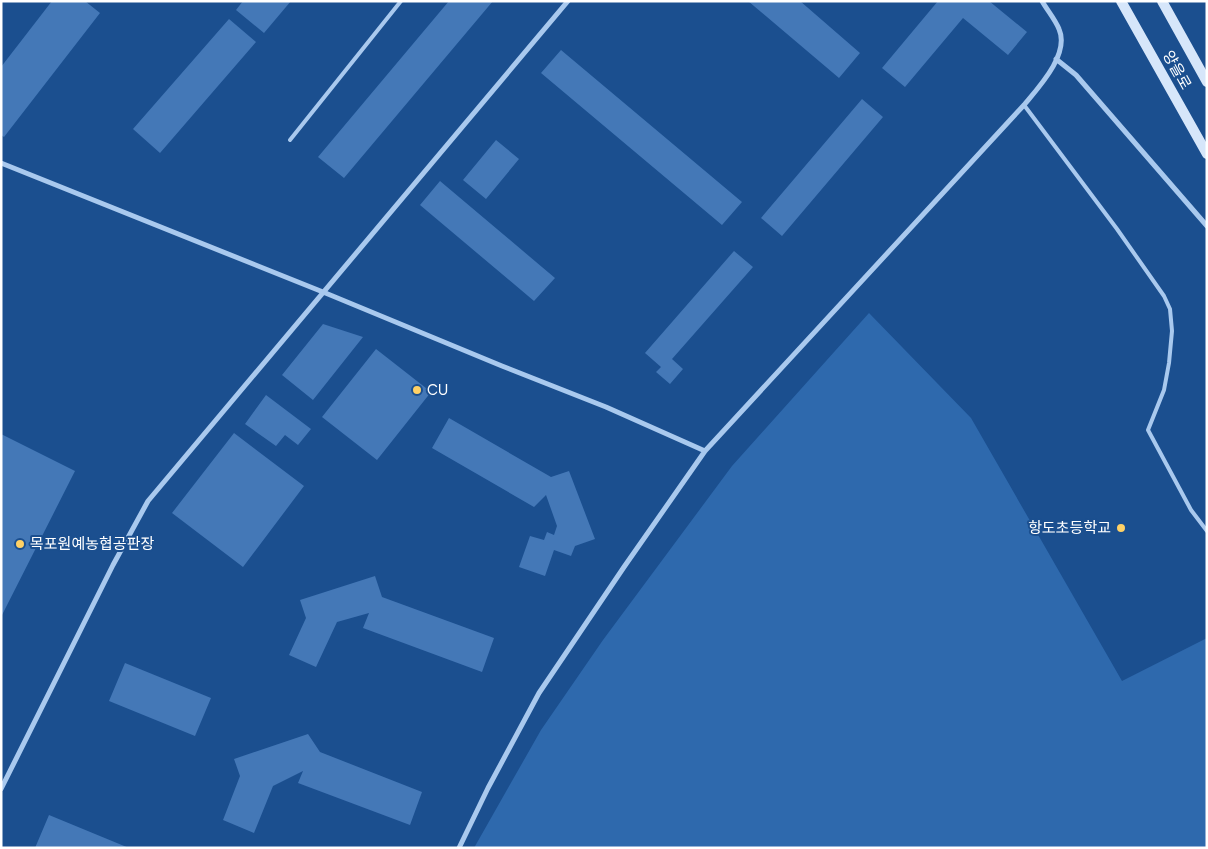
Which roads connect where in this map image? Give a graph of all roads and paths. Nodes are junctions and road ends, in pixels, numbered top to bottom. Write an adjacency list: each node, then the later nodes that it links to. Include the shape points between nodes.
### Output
1 (401, 1): 9 (lane)
2 (568, 1): 13 (street)
3 (1042, 1): 6 (street, via 1060,30 1061,43)
4 (1121, 1): 10 (street, 양을로)
5 (1162, 1): 7 (street, 양을로)
6 (1056, 60): 8 (street); 12 (street, via 1076,75)
7 (1207, 82)
8 (1024, 105): 14 (street); 15 (lane, via 1117,229 1170,309 1169,363 1164,390 1148,430 1191,510)
9 (290, 140)
10 (1207, 154)
11 (1, 163): 13 (street)
12 (1207, 226)
13 (323, 292): 14 (street, via 606,407); 16 (street, via 148,501)
14 (705, 451): 17 (street, via 539,693)
15 (1207, 532)
16 (1, 789)
17 (459, 848)

